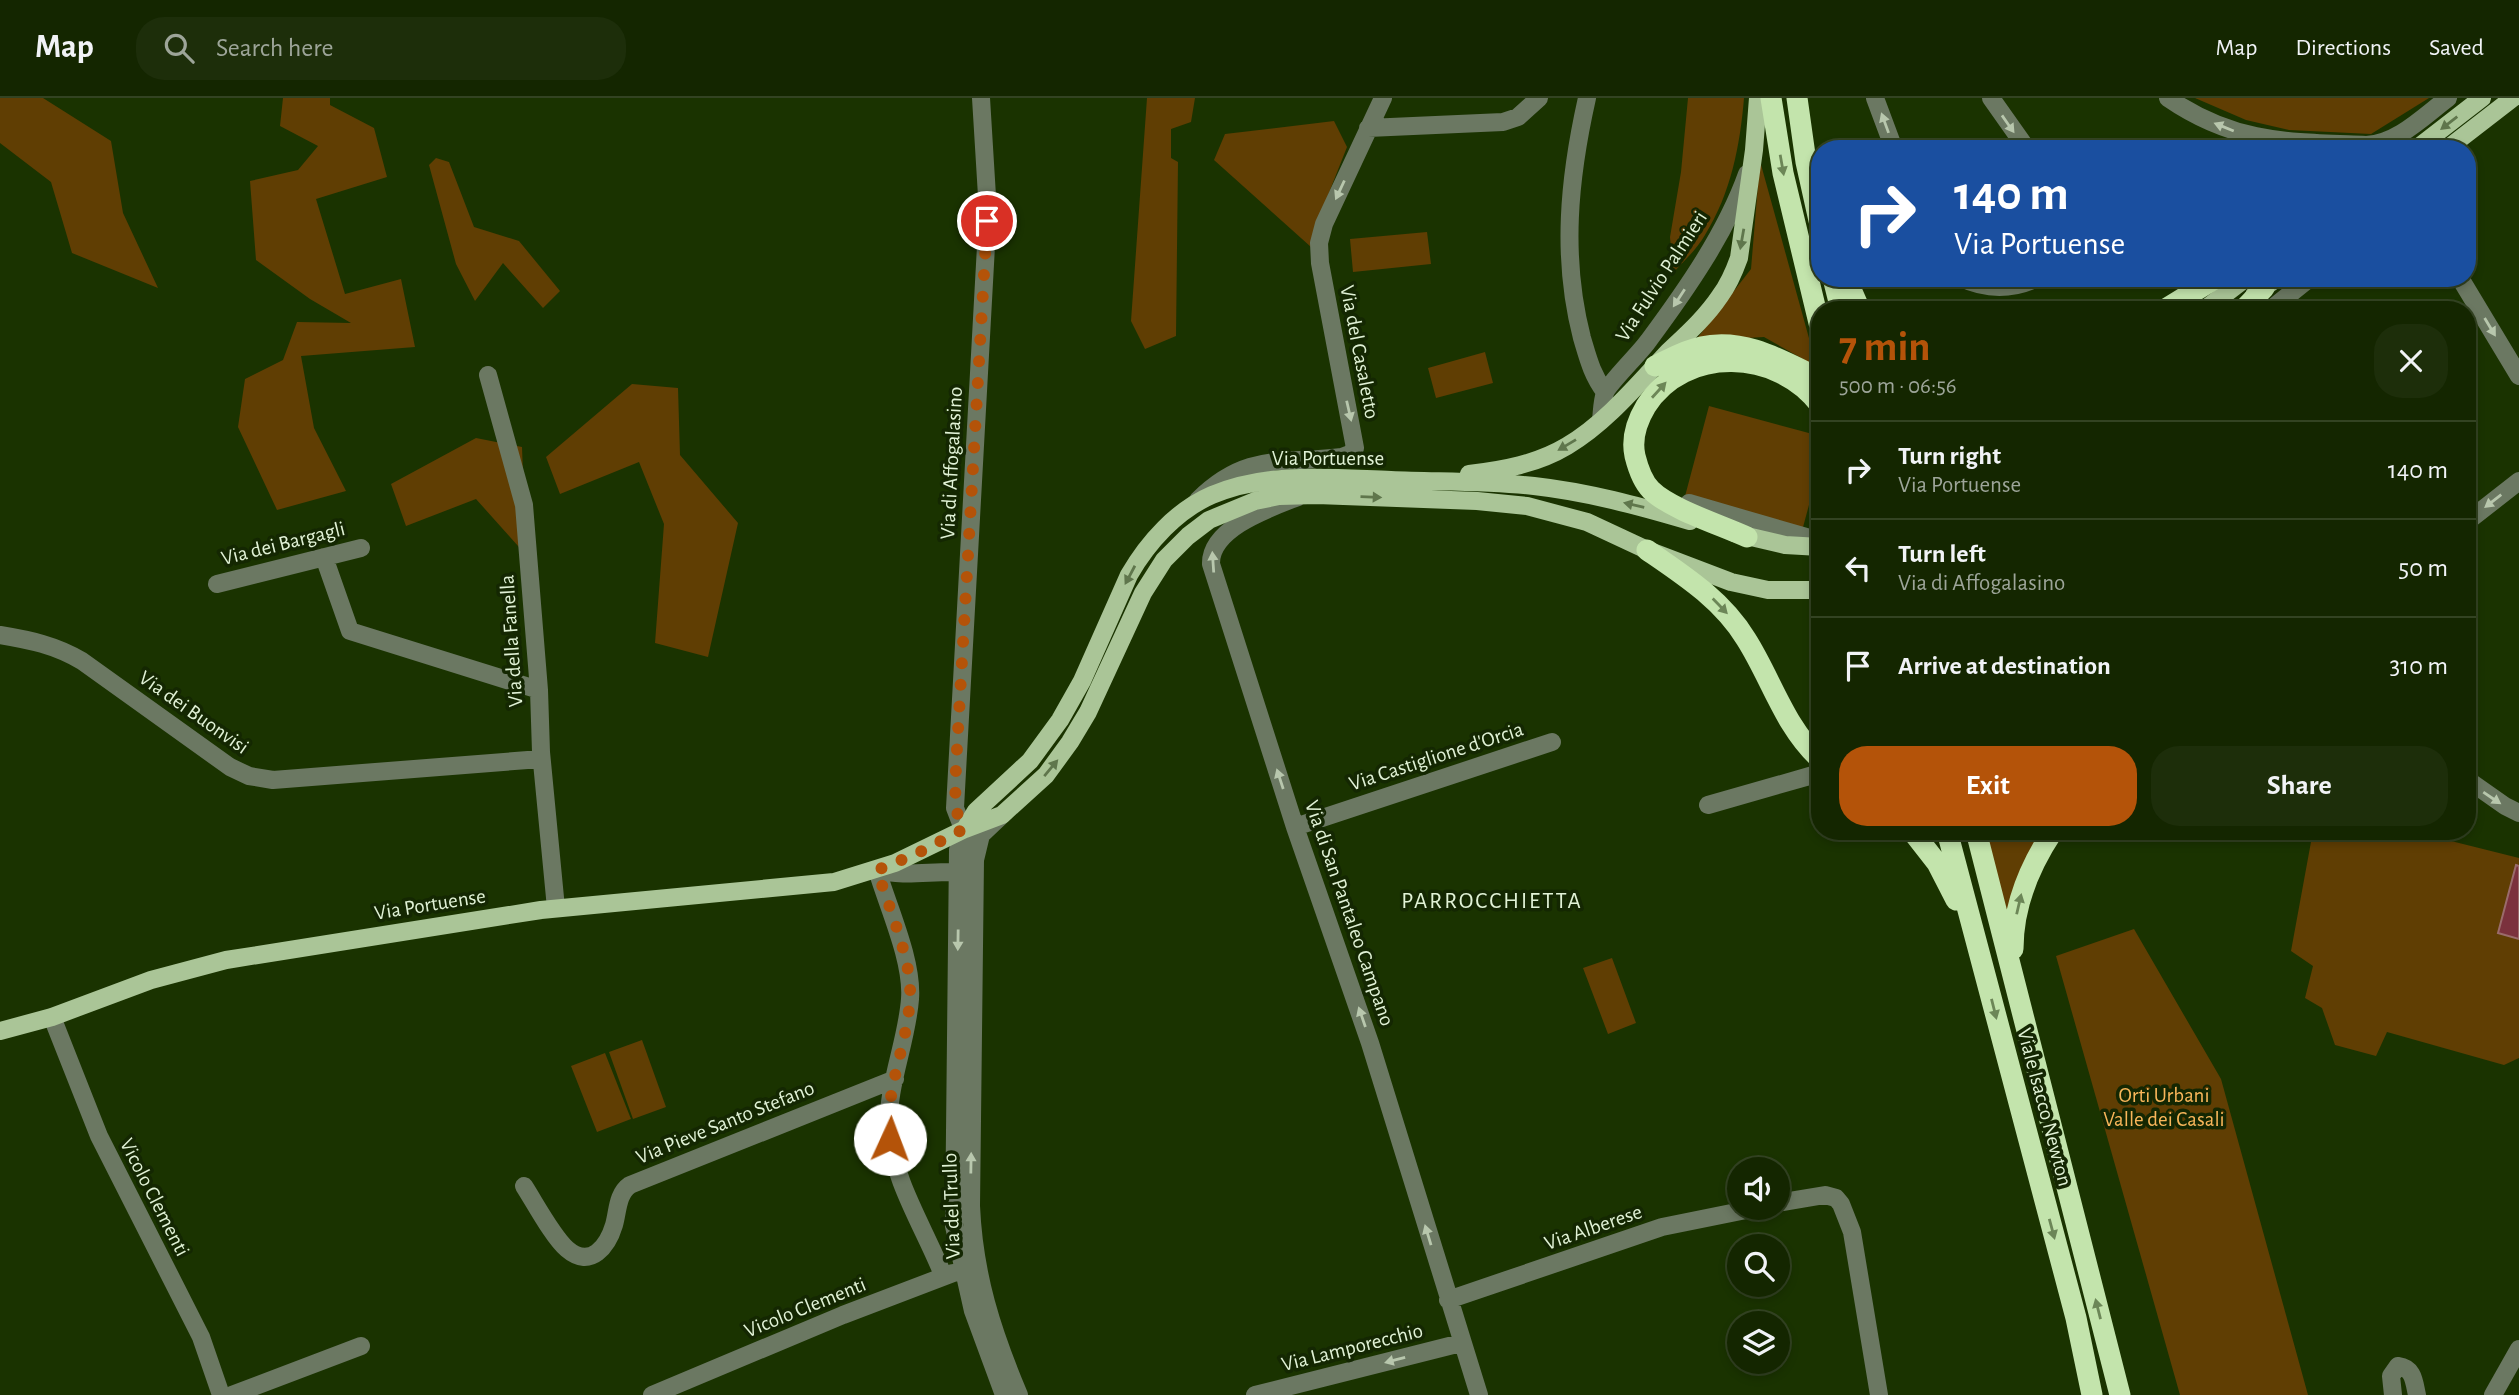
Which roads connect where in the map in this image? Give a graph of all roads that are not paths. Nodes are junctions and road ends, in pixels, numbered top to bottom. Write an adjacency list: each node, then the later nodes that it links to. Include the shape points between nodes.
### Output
1 (981, 98): 65 (street, Via di Affogalasino, via 988,196 955,790 955,808)
2 (1384, 98): 14 (street, Via del Casaletto)
3 (1539, 98): 14 (street, via 1530,109 1503,122)
4 (1587, 98): 37 (street, via 1571,188 1569,262 1589,362)
5 (1758, 98): 21 (main road)
6 (1770, 98): 27 (highway, one-way to 27)
7 (1797, 98): 22 (highway)
8 (1875, 98): 15 (street, one-way to 8)
9 (1991, 98): 16 (street, one-way to 16)
10 (2168, 98): 17 (street, one-way to 10)
11 (2448, 98): 18 (street)
12 (2482, 98): 19 (main road, one-way to 19)
13 (2513, 98): 20 (main road)
14 (1368, 128): 44 (street, Via del Casaletto, one-way to 44, via 1324,224 1320,243 1322,276 1355,448 1342,457 1255,464 1225,478)
15 (1891, 140)
16 (2021, 140)
17 (2249, 140)
18 (2387, 140)
19 (2428, 140)
20 (2459, 140)
21 (1754, 150): 33 (main road, one-way to 33, via 1734,272 1714,305); 37 (street, Via Fulvio Palmieri, one-way to 37, via 1737,199 1693,275 1648,342)
22 (1811, 177)
23 (2201, 287): 28 (highway)
24 (2252, 287): 29 (main road)
25 (2257, 287): 30 (main road)
26 (2299, 287): 31 (street)
27 (1814, 301)
28 (2179, 301)
29 (2223, 301)
30 (2243, 301)
31 (2281, 301)
32 (2476, 305): 36 (street, one-way to 36)
33 (1655, 366): 35 (highway, via 1698,347 1740,345); 39 (main road)
34 (488, 375): 55 (street, Via della Fanella, via 524,505)
35 (1811, 375)
36 (2519, 376)
37 (1605, 392): 39 (street)
38 (1811, 394): 46 (highway, one-way to 38, via 1656,494 1642,476 1634,451 1642,413 1668,380 1695,366 1724,361 1758,365)
39 (1601, 420): 40 (main road, one-way to 40, via 1567,446 1527,463)
40 (1417, 481): 44 (main road, Via Portuense, via 1275,479 1225,490); 46 (main road, Via Portuense, one-way to 40, via 1581,493 1534,486)
41 (2519, 481): 45 (street, one-way to 45)
42 (1303, 495): 50 (main road, Via Portuense, one-way to 50, via 1497,502 1538,508 1587,522); 63 (main road, Via Portuense, one-way to 42, via 1046,775 1070,742 1143,593 1170,552 1220,514 1255,501); 64 (street, Via di San Pantaleo Campano, one-way to 42, via 1210,560 1216,542 1230,531)
43 (1689, 503): 47 (street)
44 (1192, 506): 65 (main road, Via Portuense, one-way to 65, via 1167,527 1134,567 1072,700 1049,737)
45 (2476, 515)
46 (1746, 537): 48 (main road, Via Portuense)
47 (1811, 538)
48 (1811, 546)
49 (361, 548): 51 (street, Via dei Bargagli)
50 (1647, 550): 53 (main road, Via Portuense, via 1750,587); 57 (highway, one-way to 57, via 1708,593 1733,620 1796,731)
51 (324, 557): 52 (street, Via dei Bargagli); 55 (street, via 350,631)
52 (217, 584)
53 (1811, 591)
54 (0, 635): 58 (street, Via dei Buonvisi, via 65,651 230,767 254,778)
55 (539, 690): 58 (street, Via della Fanella)
56 (1552, 742): 64 (street, Via Castiglione d'Orcia)
57 (1811, 748)
58 (541, 759): 73 (street, Via della Fanella)
59 (1811, 776): 61 (street)
60 (2476, 786): 62 (street, one-way to 62)
61 (1708, 805)
62 (2519, 813)
63 (1002, 815): 65 (main road, Via Portuense); 70 (street, Via del Trullo, via 981,835)
64 (1295, 827): 87 (street, Via di San Pantaleo Campano, one-way to 64, via 1370,1043)
65 (964, 829): 70 (street, Via del Trullo); 71 (main road, Via Portuense); 72 (street, Via del Trullo)
66 (1919, 840): 74 (highway, via 1937,863)
67 (1949, 840): 74 (highway, Viale Isacco Newton)
68 (1978, 840): 75 (highway, Viale Isacco Newton)
69 (2047, 840): 75 (highway, one-way to 69, via 2015,921 2024,884)
70 (975, 860): 79 (street, Via del Trullo)
71 (877, 870): 72 (street, Via Portuense, via 901,875); 73 (main road, Via Portuense, via 820,884); 78 (street, Via del Trullo, via 911,982)
72 (957, 872): 79 (street, Via del Trullo, one-way to 79)
73 (556, 908): 76 (main road, Via Portuense, via 226,960 151,980)
74 (1977, 943): 92 (highway, Viale Isacco Newton, one-way to 92, via 2076,1318)
75 (2012, 972): 91 (highway, Viale Isacco Newton, one-way to 75)
76 (52, 1017): 77 (main road, Via Portuense); 93 (street, Vicolo Clementi, via 99,1136 201,1336)
77 (0, 1031)
78 (895, 1080): 80 (street, Via Pieve Santo Stefano, via 626,1187 610,1237 604,1248 592,1255 578,1255 565,1247); 84 (street, Via del Trullo, via 889,1125 892,1147)
79 (963, 1093): 83 (street, Via del Trullo); 85 (street, Via del Trullo, one-way to 79, via 971,1206)
80 (524, 1186)
81 (1790, 1201): 100 (street, via 1825,1195 1841,1204 1852,1232)
82 (1727, 1214): 87 (street, Via Alberese, via 1662,1227)
83 (954, 1226): 84 (street, Via del Trullo); 85 (street, Via del Trullo)
84 (928, 1237): 86 (street, Via del Trullo)
85 (970, 1269): 86 (street, Vicolo Clementi); 96 (street, Via del Trullo, via 977,1328); 97 (street, Via del Trullo)
86 (943, 1275): 95 (street, Vicolo Clementi)
87 (1448, 1300): 88 (street, Via di San Pantaleo Campano)
88 (1461, 1343): 98 (street, Via Lamporecchio, one-way to 98); 99 (street, Via di San Pantaleo Campano)
89 (361, 1346): 94 (street)
90 (2519, 1349): 103 (street)
91 (2120, 1388)
92 (2091, 1392)
93 (221, 1395)
94 (232, 1395)
95 (652, 1395)
96 (1004, 1395)
97 (1019, 1395)
98 (1255, 1395)
99 (1479, 1395)
100 (1879, 1395)
101 (2393, 1395): 102 (street, via 2391,1376 2398,1366 2410,1372)
102 (2417, 1395)
103 (2493, 1395)

